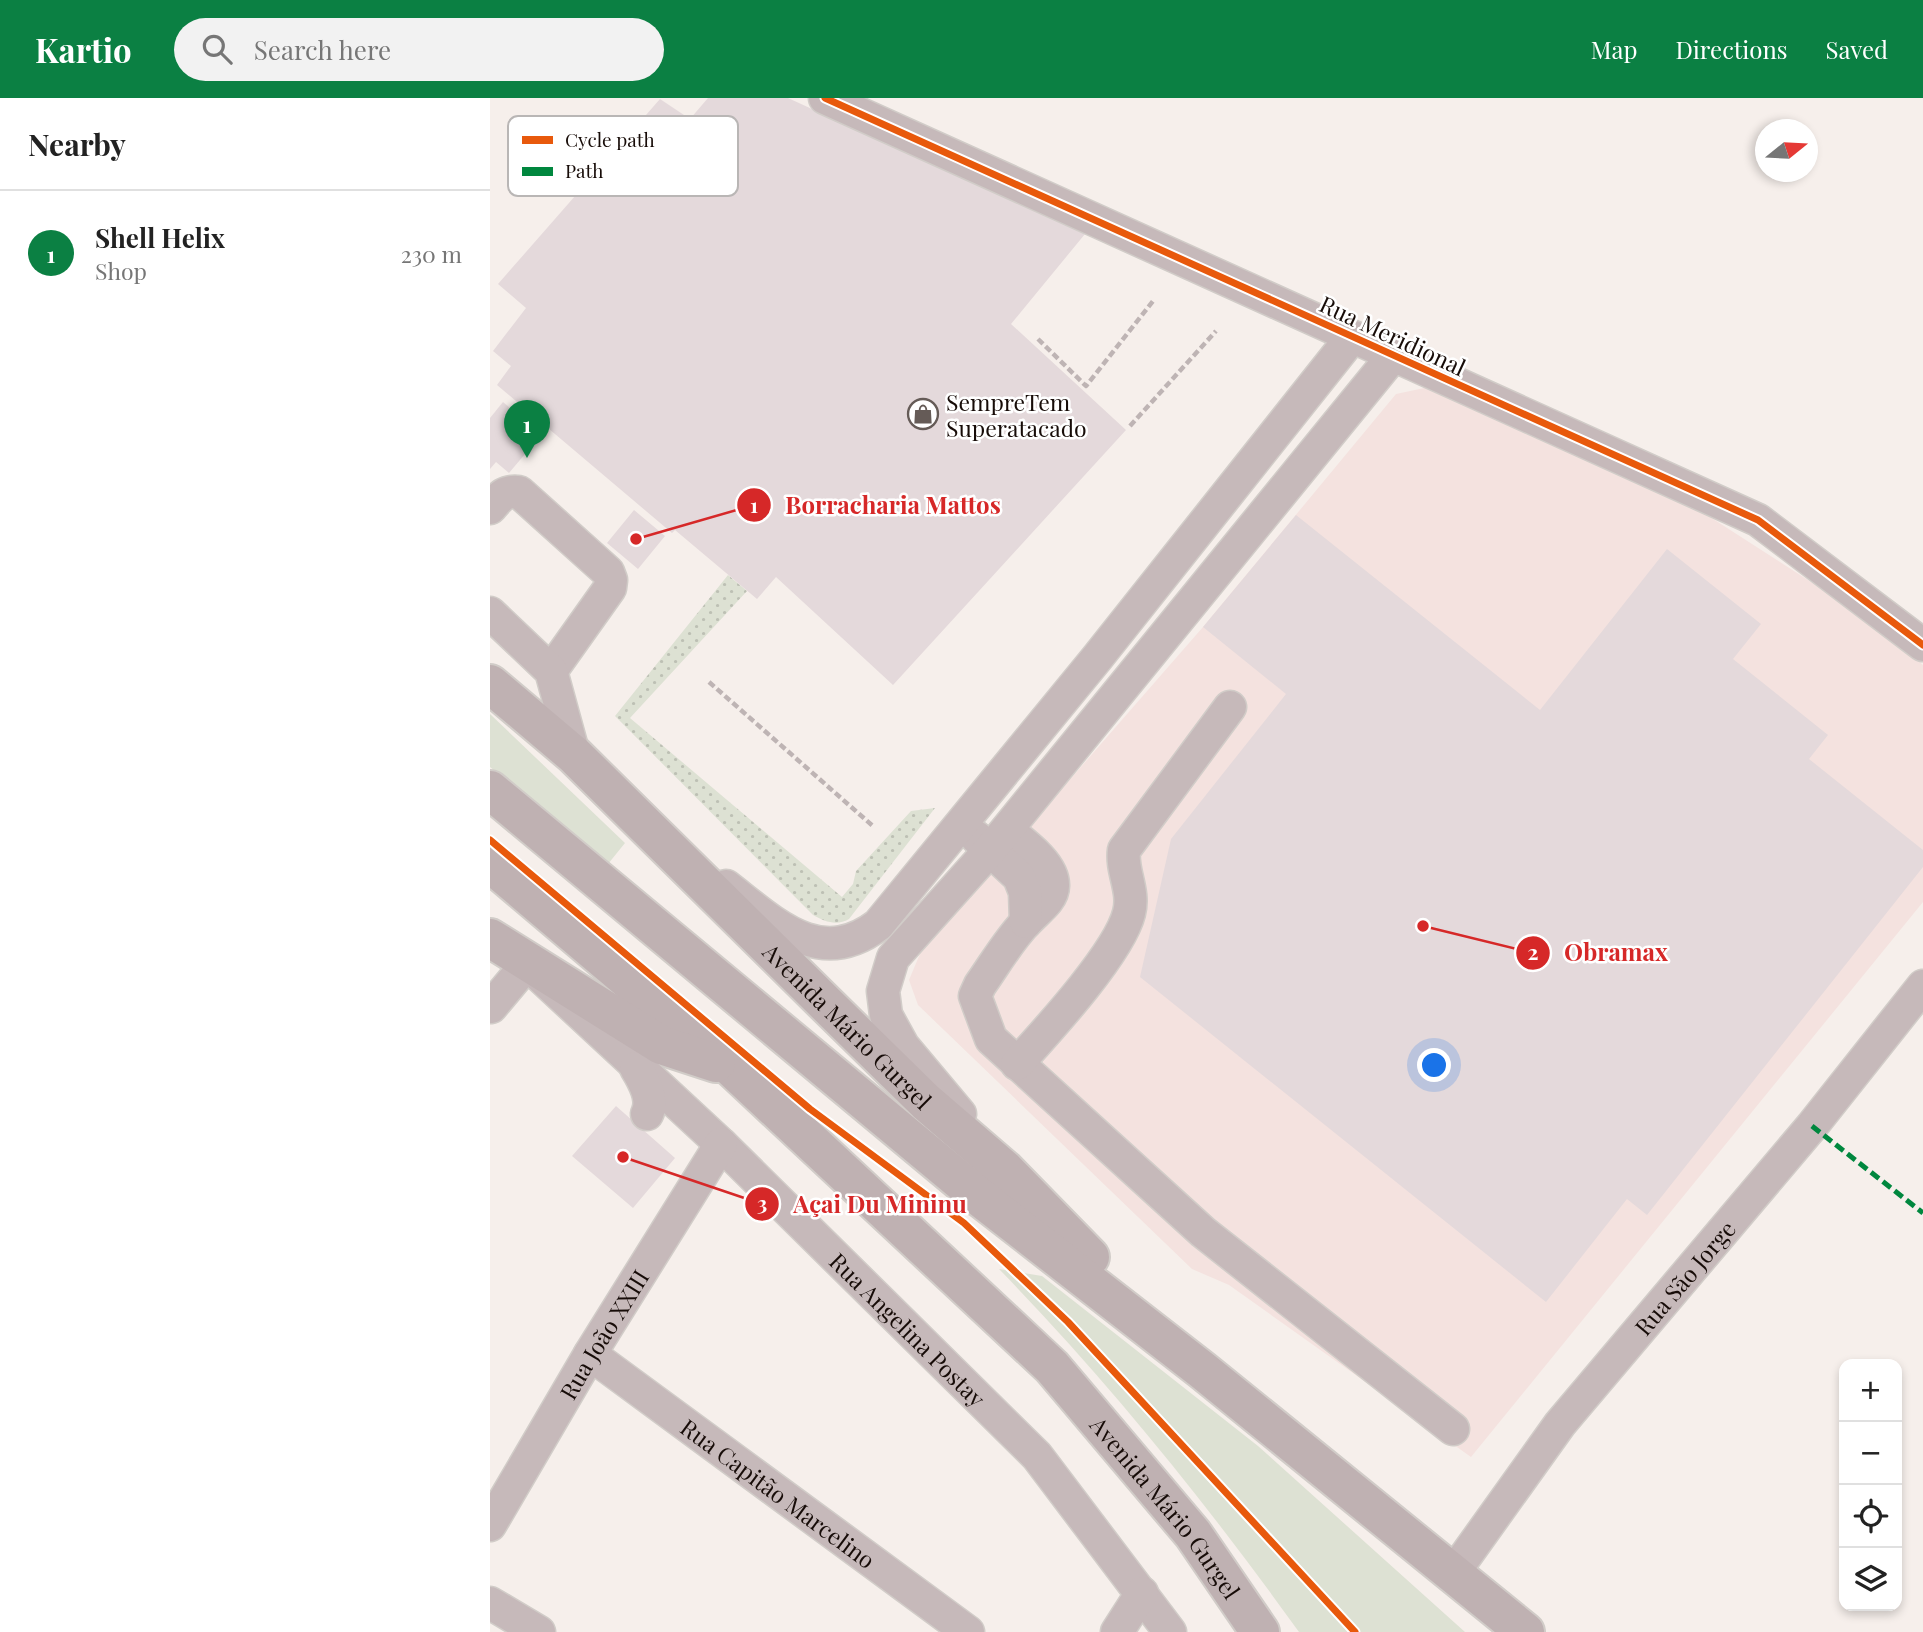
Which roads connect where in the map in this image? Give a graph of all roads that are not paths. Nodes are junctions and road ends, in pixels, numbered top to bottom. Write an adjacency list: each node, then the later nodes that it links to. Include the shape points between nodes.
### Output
1 (825, 98): 2 (street, Rua Meridional)
2 (1352, 337): 3 (street, Rua Meridional); 13 (street)
3 (1392, 357): 6 (street, Rua Meridional, via 1758,520); 14 (street)
4 (490, 508): 7 (street, via 502,494 519,492 608,572 611,580 610,588)
5 (490, 612): 7 (street)
6 (1923, 645)
7 (551, 671): 10 (street)
8 (490, 684): 10 (main road, Avenida Mário Gurgel)
9 (1230, 707): 21 (street, via 1124,850 1130,912 1117,939)
10 (574, 755): 12 (main road, Avenida Mário Gurgel)
11 (490, 790): 27 (main road, Avenida Mário Gurgel, via 982,1199)
12 (631, 812): 13 (street, via 777,925 811,943 823,944 851,941 878,925); 25 (main road, Avenida Mário Gurgel, via 907,1083)
13 (961, 825): 14 (street)
14 (998, 840): 21 (street, via 1025,892 1026,922 975,996 991,1039); 25 (street, via 900,947 886,975 884,1003 903,1046)
15 (490, 863): 22 (main road, Avenida Mário Gurgel)
16 (490, 938): 17 (main road, Avenida Mário Gurgel)
17 (527, 964): 19 (street); 20 (street, Rua Angelina Postay); 22 (main road, Avenida Mário Gurgel, via 661,1045)
18 (1923, 986): 30 (street, Rua São Jorge, via 1812,1126 1560,1424)
19 (491, 1007)
20 (632, 1061): 23 (street, Rua Angelina Postay); 23 (street, via 644,1081 652,1118 671,1114)
21 (1017, 1064): 28 (street, via 1203,1232)
22 (732, 1068): 37 (main road, Avenida Mário Gurgel, via 1052,1367 1193,1534)
23 (692, 1118): 24 (street, Rua Angelina Postay)
24 (721, 1144): 26 (street, Rua João XXIII); 31 (street, Rua Angelina Postay, via 1037,1456)
25 (1030, 1196): 27 (main road, Avenida Mário Gurgel)
26 (590, 1354): 29 (street, Rua João XXIII); 34 (street, Rua Capitão Marcelino)
27 (1202, 1370): 30 (main road, Avenida Mário Gurgel)
28 (1453, 1429)
29 (490, 1525)
30 (1452, 1575): 38 (main road, Avenida Mário Gurgel)
31 (1142, 1592): 35 (street); 36 (street, Rua Angelina Postay)
32 (490, 1603): 33 (street)
33 (539, 1632)
34 (968, 1632)
35 (1117, 1632)
36 (1170, 1632)
37 (1260, 1632)
38 (1525, 1632)

